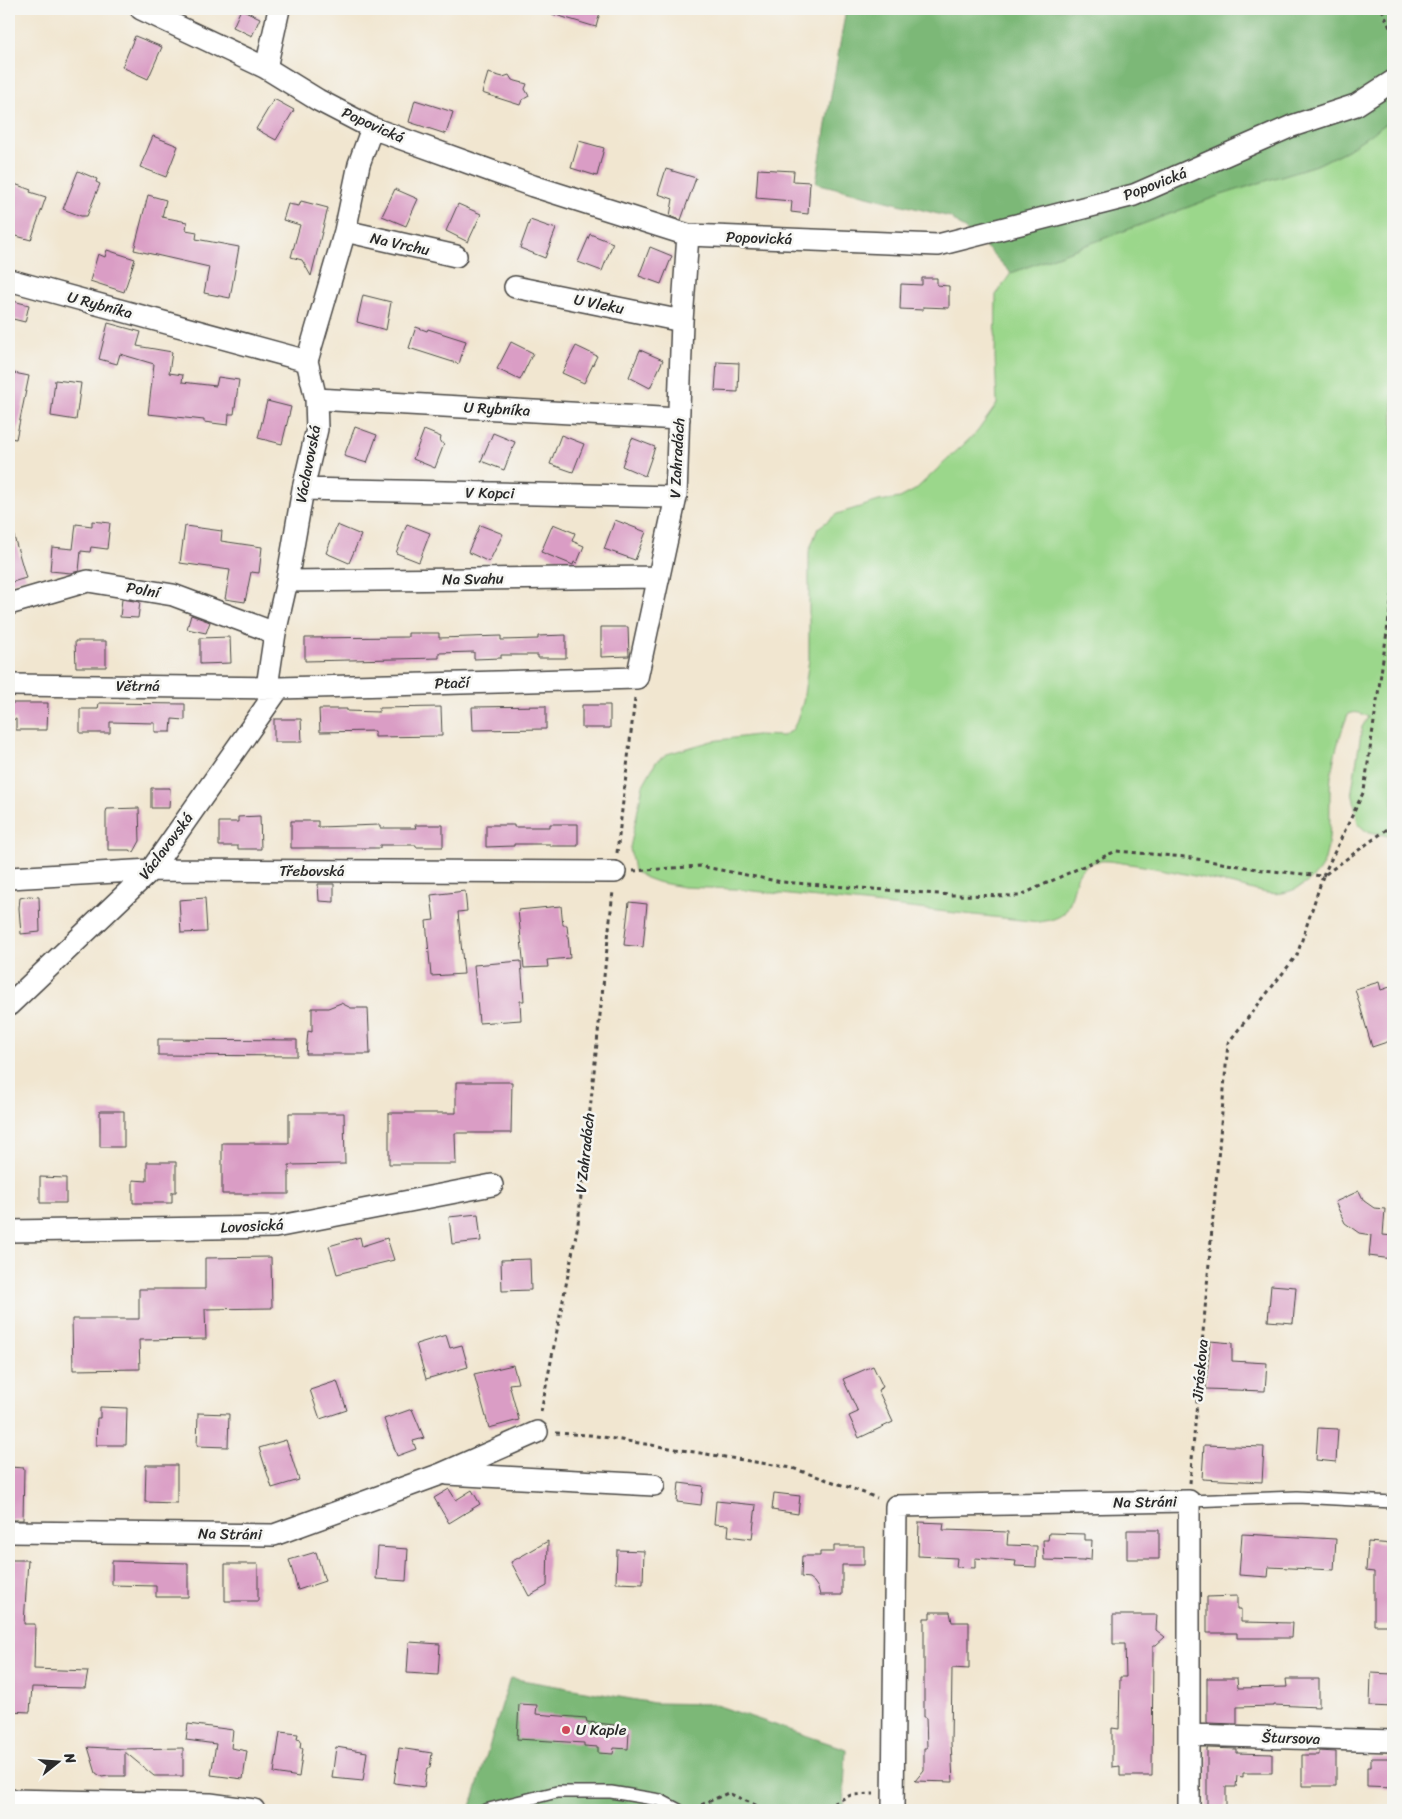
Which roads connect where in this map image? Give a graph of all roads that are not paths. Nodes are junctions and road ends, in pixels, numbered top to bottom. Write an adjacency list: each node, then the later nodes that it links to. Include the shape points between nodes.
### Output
1 (141, 9): 3 (street, Popovická)
2 (279, 9): 3 (street)
3 (266, 68): 5 (street, Popovická)
4 (1393, 81): 7 (street, Popovická, via 1356,105 1292,126 1134,194 938,245)
5 (372, 128): 6 (street, Václavovská, via 359,164); 7 (street, Popovická, via 533,186)
6 (344, 231): 8 (street, Na Vrchu); 12 (street, Václavovská)
7 (688, 235): 11 (street, V Zahradách)
8 (456, 256)
9 (9, 280): 12 (street, U Rybníka)
10 (515, 287): 11 (street, U Vleku)
11 (682, 321): 14 (street, V Zahradách)
12 (308, 361): 13 (street, Václavovská)
13 (316, 399): 14 (street, U Rybníka); 15 (street, Václavovská, via 317,429)
14 (679, 418): 16 (street, V Zahradách)
15 (303, 489): 16 (street, V Kopci); 18 (street, Václavovská)
16 (676, 497): 17 (street, V Zahradách)
17 (659, 577): 18 (street, Na Svahu); 21 (street, V Zahradách)
18 (287, 581): 20 (street, Václavovská)
19 (9, 604): 20 (street, Polní, via 88,580 173,595)
20 (275, 633): 23 (street, Václavovská)
21 (637, 678): 23 (street, Ptačí)
22 (9, 686): 23 (street, Větrná)
23 (273, 688): 24 (street, Václavovská)
24 (151, 870): 25 (street, Třebovská); 26 (street, Třebovská); 27 (street, Václavovská)
25 (615, 872)
26 (9, 878)
27 (9, 1005)
28 (492, 1184): 29 (street, Lovosická, via 275,1227)
29 (9, 1231)
30 (537, 1432): 31 (street, Na Stráni)
31 (441, 1474): 32 (street, Na Stráni); 35 (street, Na Stráni, via 274,1535)
32 (654, 1485)
33 (1188, 1501): 34 (lane, Na Stráni, via 1297,1496); 36 (street); 39 (street, Na Stráni, via 896,1506)
34 (1393, 1502)
35 (9, 1532)
36 (1189, 1735): 37 (street, Štursova); 43 (street)
37 (1393, 1741)
38 (9, 1800): 40 (street, via 210,1804)
39 (893, 1802)
40 (254, 1810)
41 (485, 1810): 42 (lane, via 557,1792 611,1792 660,1800)
42 (679, 1810)
43 (1188, 1810)

